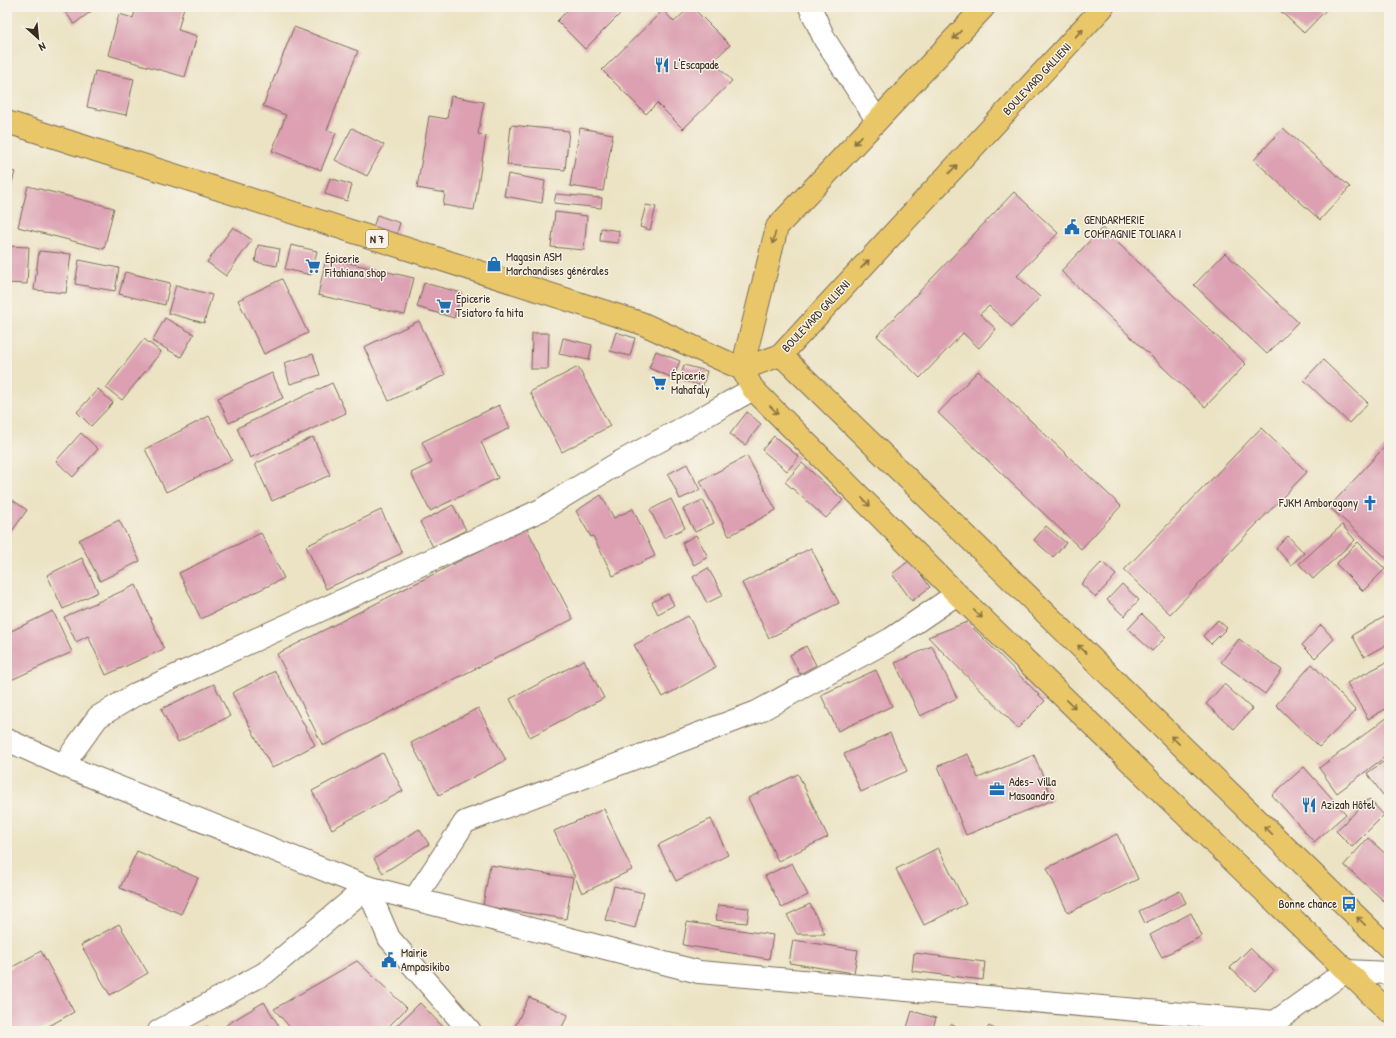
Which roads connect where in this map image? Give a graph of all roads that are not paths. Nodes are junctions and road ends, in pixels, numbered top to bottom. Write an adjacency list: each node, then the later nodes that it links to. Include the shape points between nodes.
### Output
1 (810, 7): 4 (street, via 826,40)
2 (984, 7): 4 (main road, one-way to 4)
3 (1103, 7): 6 (main road, BOULEVARD GALLIENI, one-way to 3)
4 (877, 120): 7 (main road, one-way to 7, via 777,227)
5 (7, 122): 7 (main road, N 7, via 640,323)
6 (781, 355): 7 (main road, BOULEVARD GALLIENI); 14 (main road, one-way to 6)
7 (742, 369): 8 (main road)
8 (753, 389): 9 (main road, one-way to 9); 11 (street, via 620,462 541,510 138,693 98,718)
9 (957, 594): 13 (street, via 891,639 757,712 465,822); 15 (main road, one-way to 15)
10 (7, 740): 11 (street)
11 (63, 765): 12 (street)
12 (367, 887): 13 (street); 18 (street, via 265,973); 19 (street, via 389,938)
13 (415, 898): 15 (street, via 699,972 1275,1022)
14 (1389, 948)
15 (1346, 971): 16 (street); 17 (main road); 20 (street)
16 (1389, 973)
17 (1389, 1012)
18 (159, 1031)
19 (470, 1031)
20 (1286, 1031)

